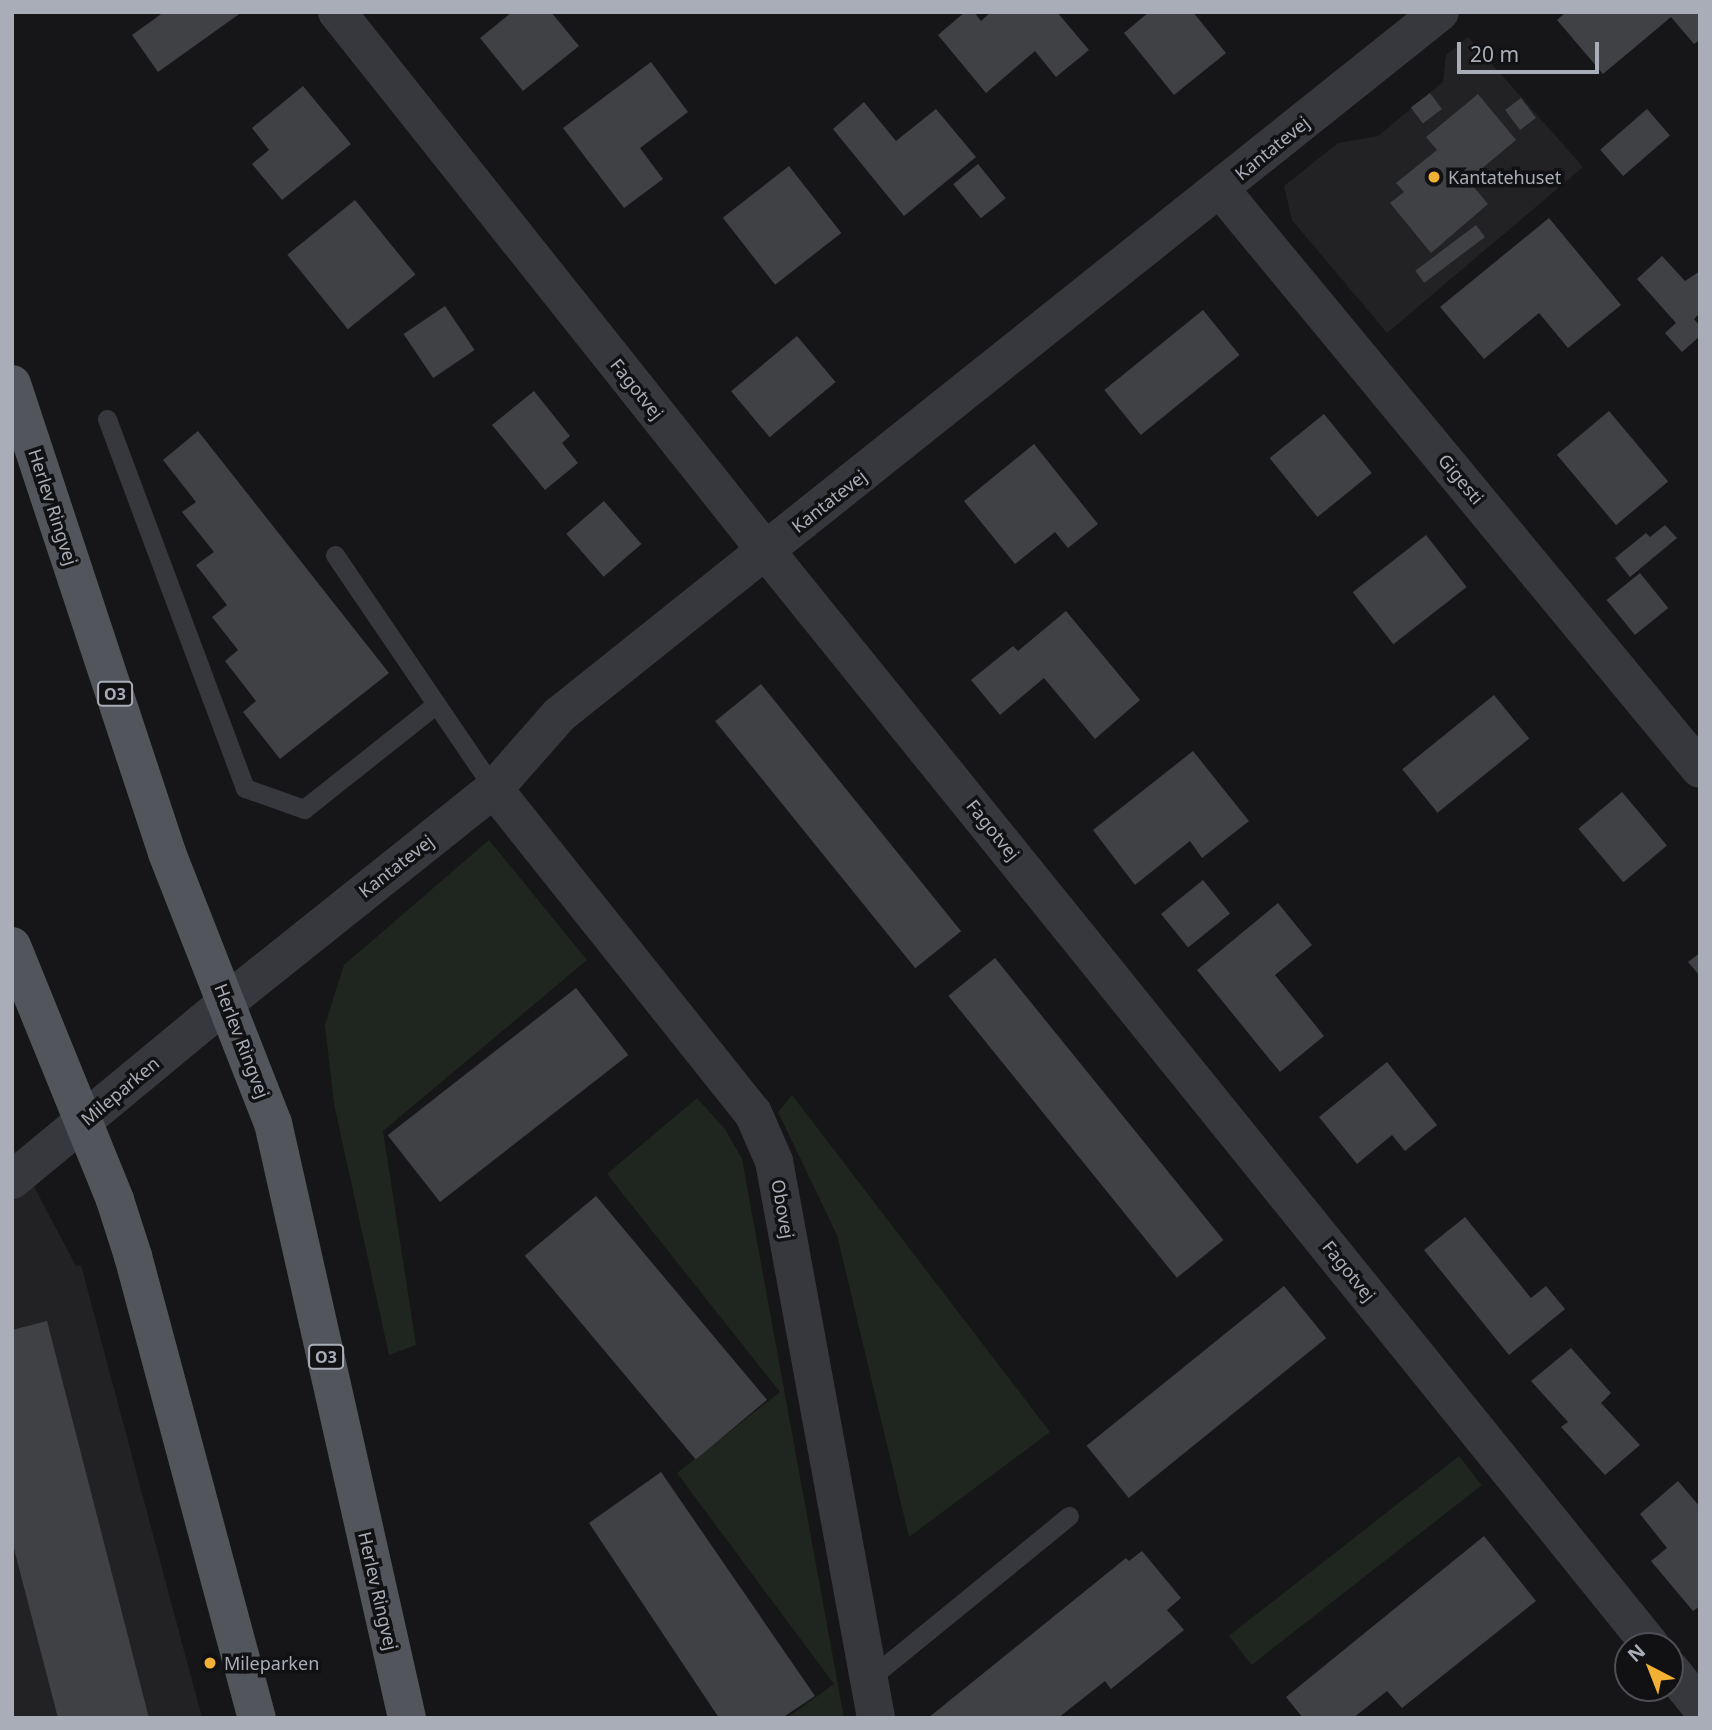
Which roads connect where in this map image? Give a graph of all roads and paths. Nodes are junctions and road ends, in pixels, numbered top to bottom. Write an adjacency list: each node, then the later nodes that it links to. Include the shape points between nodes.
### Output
1 (1440, 12): 3 (street, Kantatevej)
2 (356, 19): 6 (street, Fagotvej)
3 (1221, 190): 6 (street, Kantatevej); 9 (street, Gigesti)
4 (12, 384): 12 (main road, Herlev Ringvej / O3, via 167,853)
5 (107, 419): 8 (lane, via 245,788 304,809)
6 (766, 551): 10 (street, Kantatevej, via 559,715); 16 (street, Fagotvej)
7 (335, 555): 8 (lane)
8 (435, 705): 10 (lane)
9 (1700, 769)
10 (494, 789): 12 (street, Kantatevej); 17 (street, Obovej, via 753,1113 774,1161)
11 (12, 946): 13 (main road)
12 (228, 1001): 13 (street, Mileparken); 21 (main road, Herlev Ringvej / O3, via 273,1123)
13 (82, 1124): 14 (street, Mileparken); 20 (main road, via 133,1256)
14 (12, 1180)
15 (1069, 1516): 17 (lane)
16 (1640, 1632)
17 (869, 1679): 22 (street, Obovej)
18 (1684, 1686): 19 (street)
19 (1700, 1706)
20 (257, 1718)
21 (407, 1718)
22 (876, 1718)

